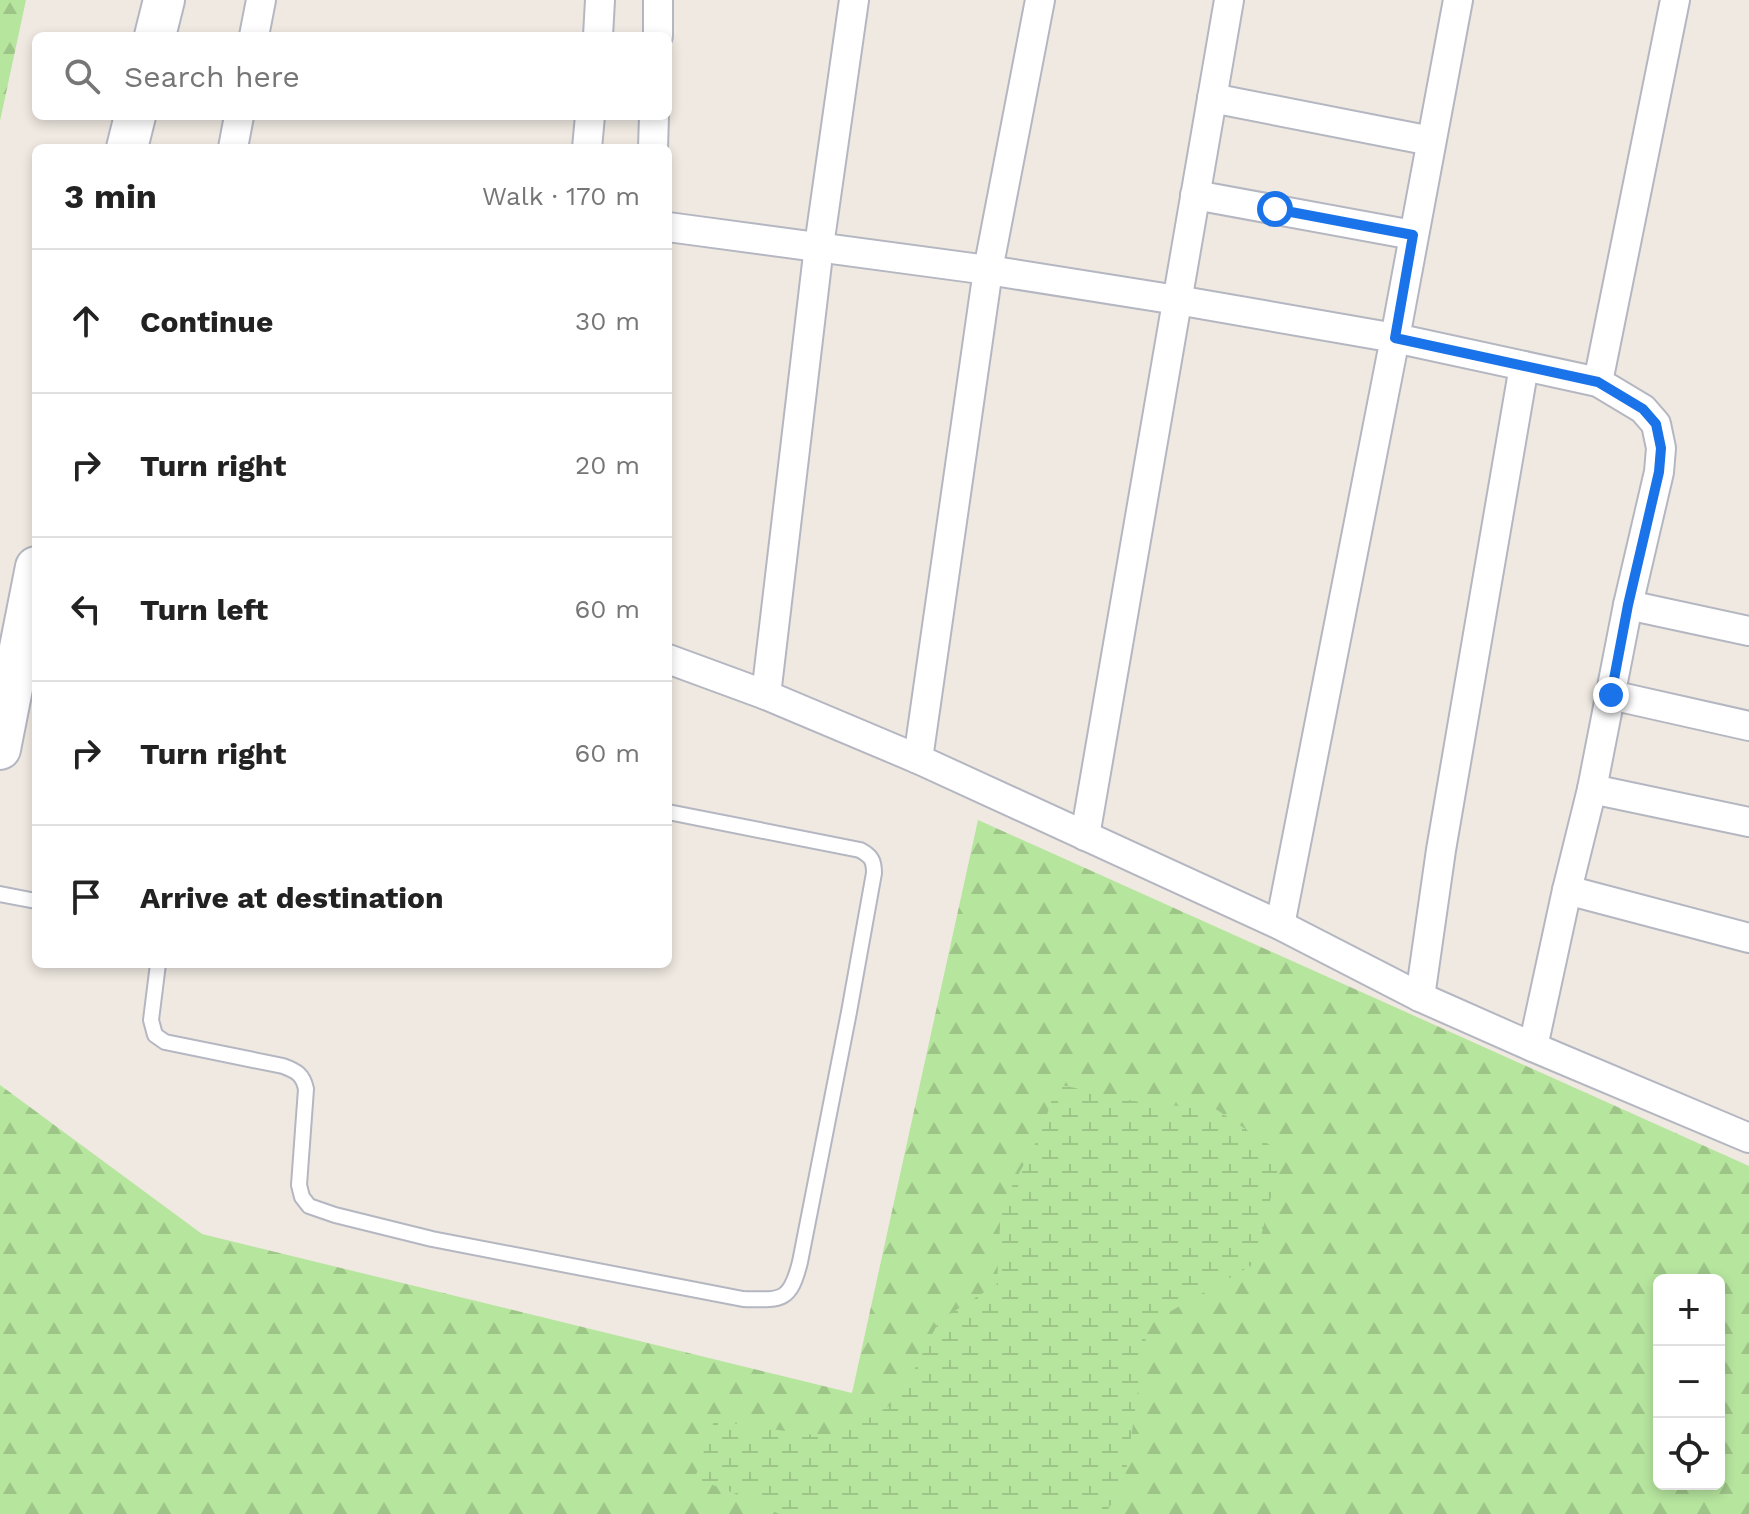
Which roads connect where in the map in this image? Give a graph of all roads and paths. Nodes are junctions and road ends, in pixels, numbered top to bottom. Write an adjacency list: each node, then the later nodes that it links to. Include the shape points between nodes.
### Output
1 (164, 0): 10 (street)
2 (261, 0): 11 (street)
3 (600, 0): 12 (street)
4 (658, 0): 13 (street)
5 (854, 0): 27 (street)
6 (1040, 0): 28 (street)
7 (1229, 0): 14 (street)
8 (1458, 0): 19 (street)
9 (1675, 0): 32 (street)
10 (156, 32)
11 (255, 32)
12 (598, 32)
13 (658, 32)
14 (1212, 98): 19 (street); 24 (street)
15 (134, 120): 20 (street)
16 (238, 120): 21 (street)
17 (590, 120): 22 (street)
18 (654, 120): 23 (street)
19 (1431, 141): 26 (street)
20 (128, 144)
21 (234, 144)
22 (587, 144)
23 (653, 144)
24 (1195, 195): 26 (street); 29 (street)
25 (672, 228): 27 (street)
26 (1413, 235): 30 (street)
27 (819, 246): 28 (street); 38 (street)
28 (988, 270): 29 (street); 42 (street)
29 (1177, 300): 30 (street); 46 (street)
30 (1395, 338): 31 (street); 50 (street)
31 (1524, 366): 32 (street); 53 (street)
32 (1598, 382): 34 (street, via 1643,409 1656,424 1661,448)
33 (32, 602): 35 (street)
34 (1628, 605): 36 (street); 39 (street)
35 (29, 629): 41 (street)
36 (1749, 631)
37 (672, 660): 38 (street)
38 (766, 695): 42 (street)
39 (1611, 695): 40 (street); 43 (street)
40 (1749, 726)
41 (0, 749)
42 (918, 759): 46 (street)
43 (1592, 789): 45 (street); 47 (street)
44 (672, 813): 52 (lane, via 860,850 874,862 800,1262 794,1285 783,1297 743,1299 432,1239 309,1206 299,1185 304,1079 283,1066 165,1042 155,1035 151,1020)
45 (1749, 822)
46 (1085, 836): 50 (street)
47 (1567, 890): 51 (street); 54 (street)
48 (0, 894): 49 (lane)
49 (32, 900)
50 (1280, 925): 53 (street)
51 (1749, 938)
52 (158, 968)
53 (1420, 997): 54 (street)
54 (1533, 1047): 55 (street)
55 (1749, 1138)

